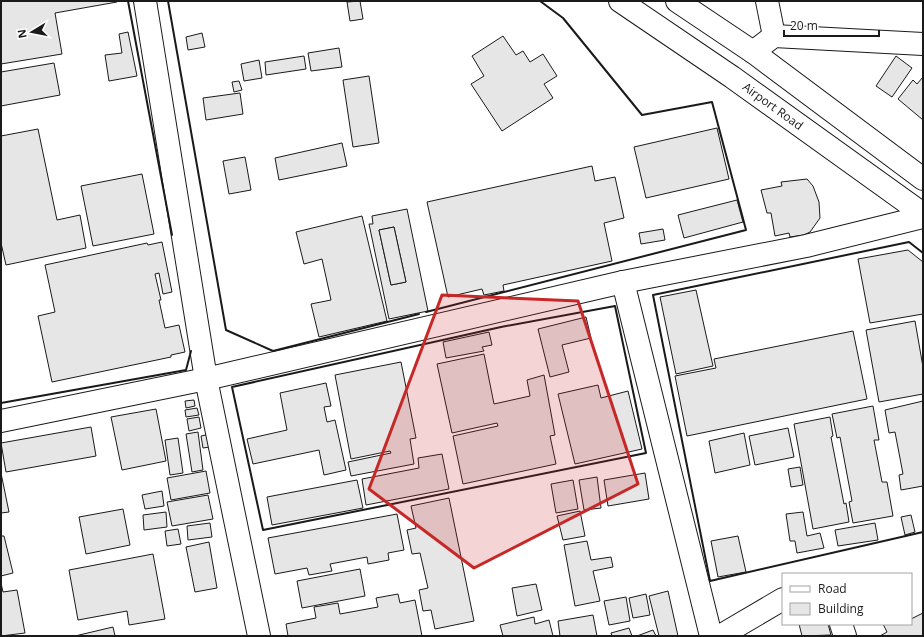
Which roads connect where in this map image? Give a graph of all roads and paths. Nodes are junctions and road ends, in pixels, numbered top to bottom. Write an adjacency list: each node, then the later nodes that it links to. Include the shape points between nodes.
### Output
1 (145, 1): 11 (street)
2 (620, 1): 9 (street, Airport Road, via 738,82)
3 (677, 1): 7 (street)
4 (767, 1): 5 (street)
5 (774, 36): 6 (street); 7 (street)
6 (923, 44)
7 (753, 52): 8 (street)
8 (923, 179)
9 (923, 216): 10 (street, via 806,246)
10 (623, 282): 11 (street); 16 (street)
11 (206, 379): 12 (street); 15 (street)
12 (1, 421)
13 (782, 600): 17 (street)
14 (841, 625): 18 (street)
15 (259, 636)
16 (711, 636)
17 (720, 636)
18 (845, 636)

